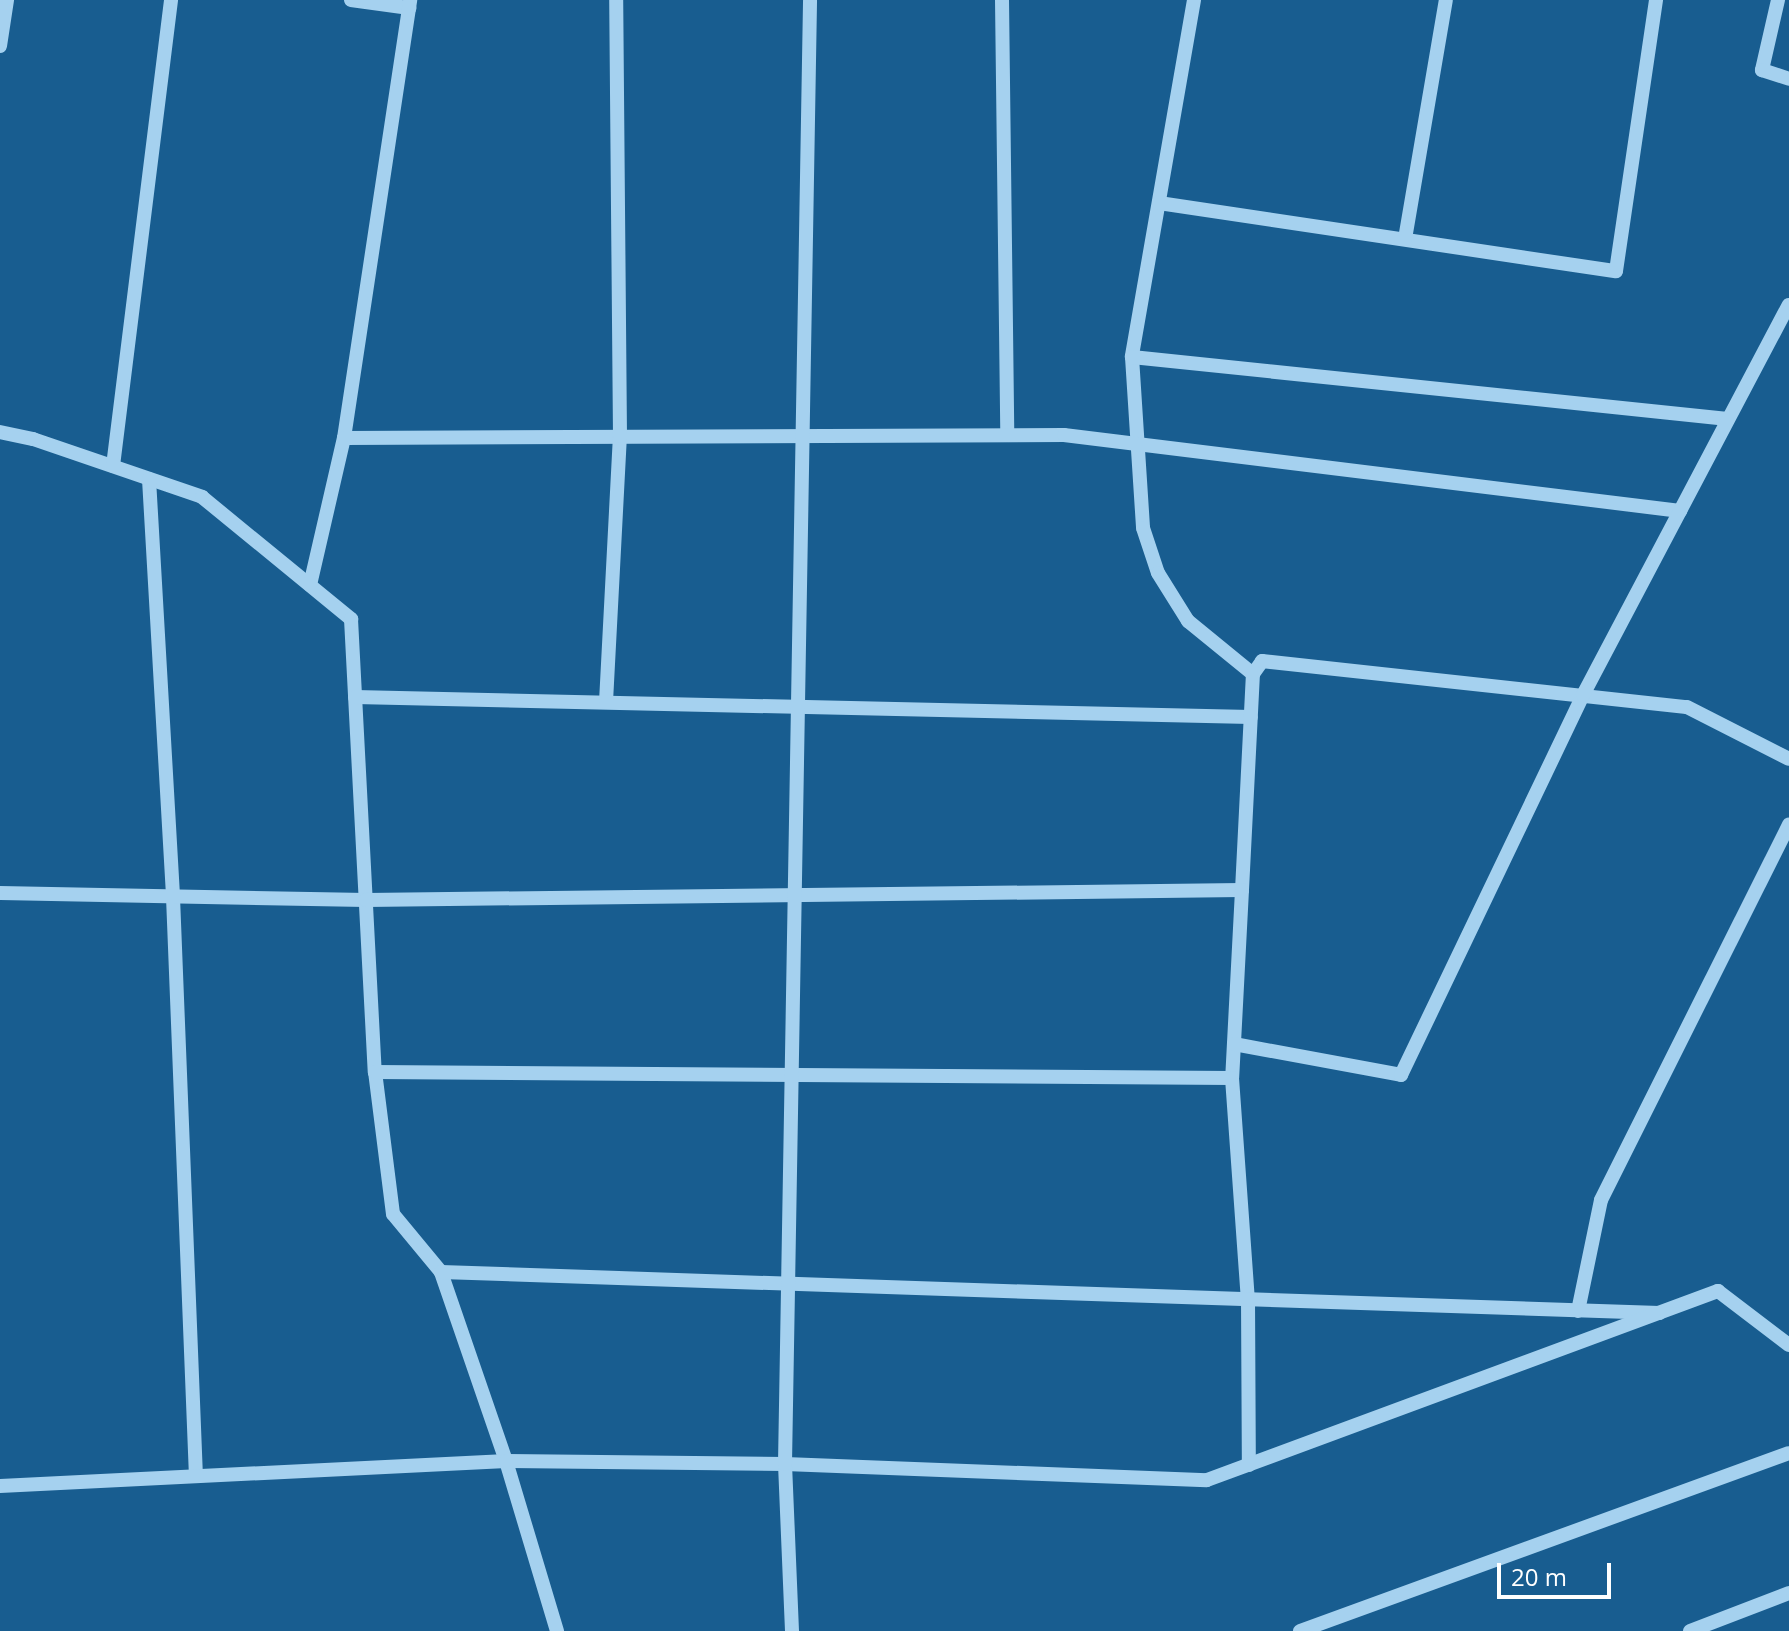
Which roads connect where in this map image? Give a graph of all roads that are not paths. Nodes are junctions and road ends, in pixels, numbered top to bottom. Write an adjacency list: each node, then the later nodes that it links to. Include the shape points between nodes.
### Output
1 (7, 0): 12 (street)
2 (171, 0): 25 (street)
3 (351, 0): 11 (street)
4 (616, 0): 22 (street)
5 (810, 0): 21 (street)
6 (1002, 0): 20 (street)
7 (1194, 0): 14 (street)
8 (1446, 0): 15 (street)
9 (1656, 0): 15 (street, via 1616,271)
10 (1778, 0): 13 (street, via 1762,70)
11 (410, 4): 23 (street)
12 (0, 46)
13 (1789, 79)
14 (1159, 203): 15 (street); 17 (street)
15 (1405, 239)
16 (1789, 305): 18 (street)
17 (1132, 357): 18 (street); 24 (street)
18 (1728, 419): 27 (street)
19 (0, 432): 25 (street)
20 (1007, 434): 21 (street); 24 (street)
21 (802, 435): 22 (street); 33 (street)
22 (620, 436): 23 (street); 32 (street)
23 (344, 438): 28 (street)
24 (1139, 443): 27 (street); 29 (street, via 1143,528 1158,573 1188,621)
25 (113, 466): 26 (street)
26 (149, 479): 28 (street, via 202,497); 40 (street)
27 (1680, 511): 30 (street)
28 (310, 585): 31 (street, via 351,619)
29 (1253, 674): 30 (street, via 1262,661); 34 (street)
30 (1583, 695): 35 (street, via 1687,707); 42 (street, via 1401,1075)
31 (355, 697): 32 (street); 41 (street)
32 (606, 702): 33 (street)
33 (798, 705): 34 (street); 39 (street)
34 (1251, 717): 37 (street)
35 (1789, 759)
36 (1789, 824): 49 (street, via 1601,1200)
37 (1242, 890): 39 (street); 42 (street)
38 (0, 893): 40 (street)
39 (795, 894): 41 (street); 44 (street)
40 (173, 897): 41 (street); 56 (street)
41 (366, 900): 43 (street)
42 (1234, 1044): 45 (street)
43 (375, 1072): 44 (street); 46 (street, via 393,1214)
44 (792, 1074): 45 (street); 47 (street)
45 (1232, 1078): 48 (street)
46 (441, 1272): 47 (street); 53 (street)
47 (788, 1284): 48 (street); 54 (street)
48 (1248, 1299): 49 (street); 55 (street)
49 (1578, 1311): 50 (street)
50 (1659, 1313): 51 (street, via 1718,1291); 55 (street)
51 (1789, 1345)
52 (1789, 1453): 61 (street)
53 (506, 1461): 54 (street); 56 (street); 59 (street)
54 (785, 1464): 55 (street, via 1207,1480); 60 (street)
55 (1249, 1465)
56 (196, 1476): 57 (street)
57 (0, 1486)
58 (1789, 1593): 62 (street)
59 (557, 1631)
60 (792, 1631)
61 (1300, 1631)
62 (1690, 1631)

